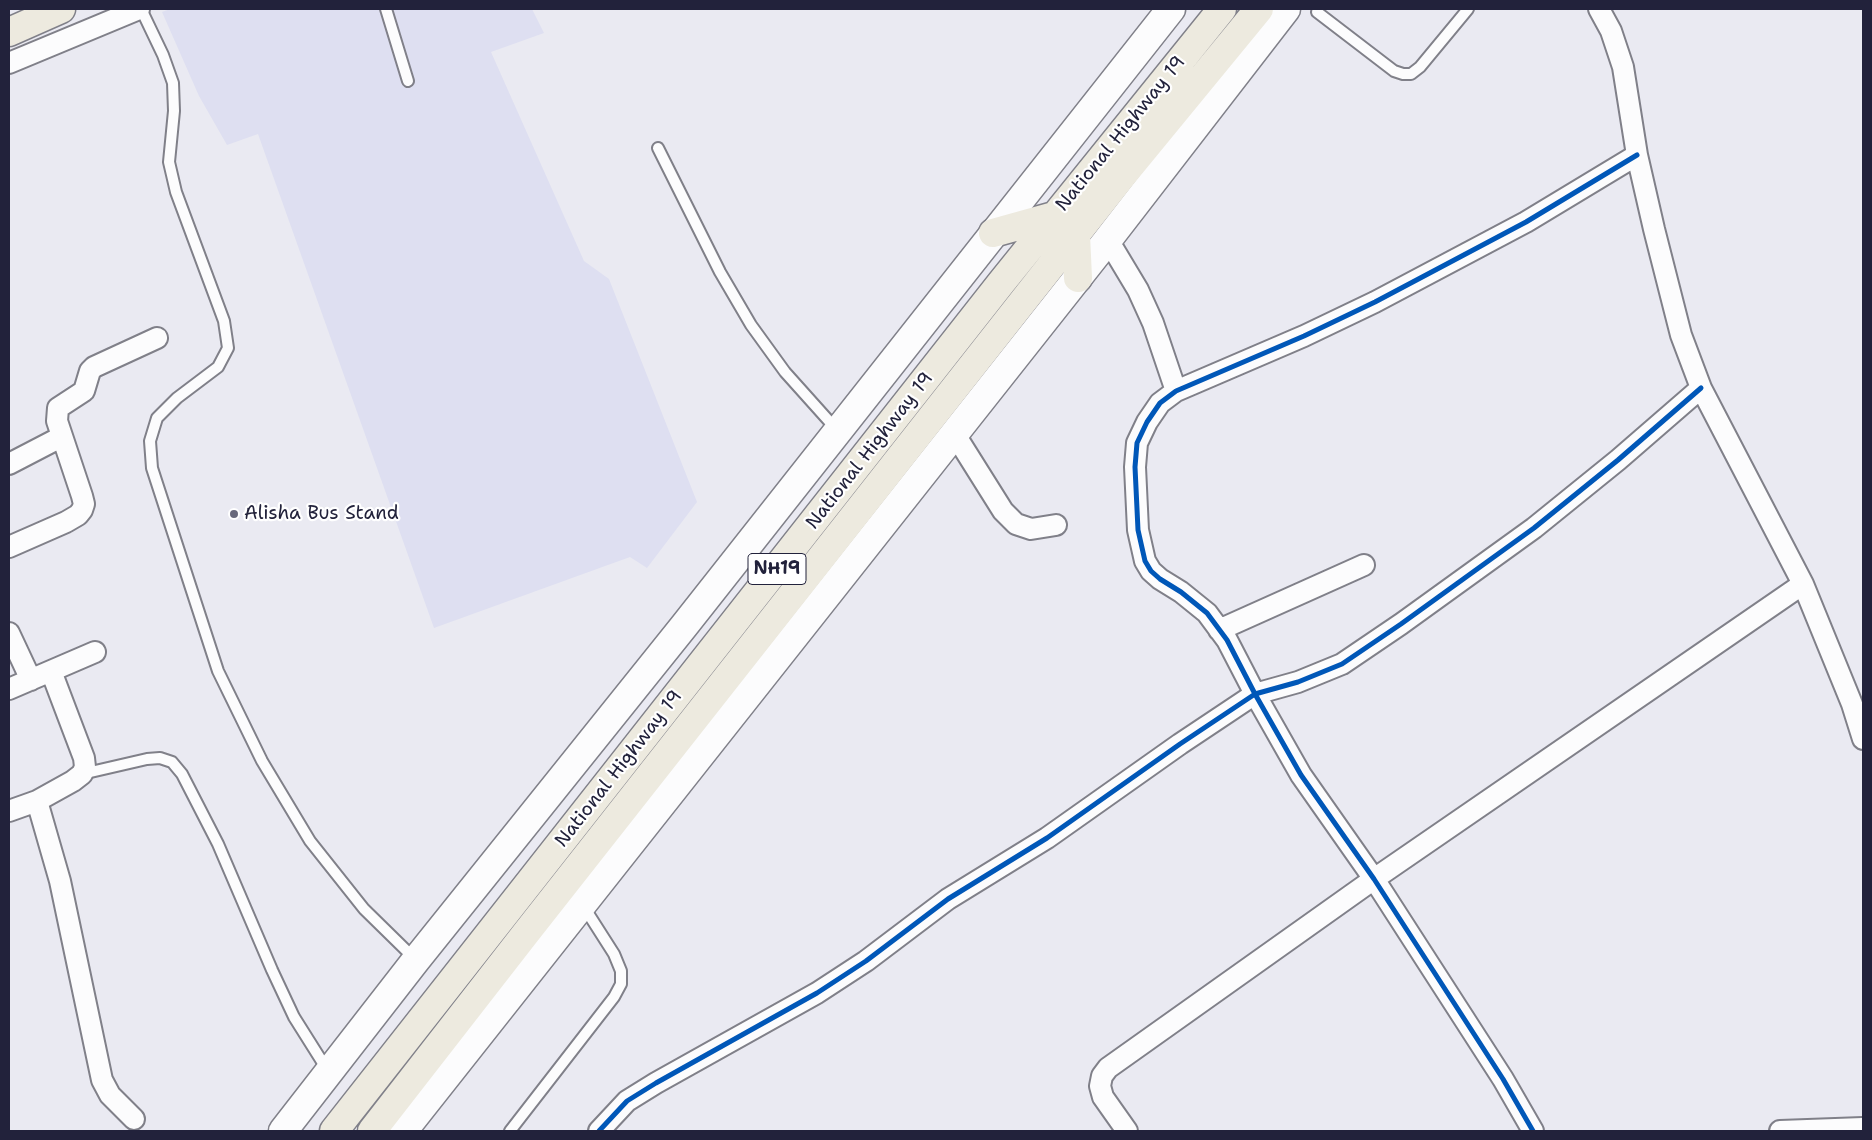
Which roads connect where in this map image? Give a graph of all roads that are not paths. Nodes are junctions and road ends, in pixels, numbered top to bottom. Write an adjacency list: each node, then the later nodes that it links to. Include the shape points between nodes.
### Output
1 (61, 9): 11 (highway)
2 (140, 9): 12 (street); 45 (lane, via 163,54 173,83 169,162 176,192 224,321 228,348 218,367 157,418 150,441 152,468 218,671 262,761 310,841 364,908)
3 (386, 9): 13 (lane)
4 (1170, 9): 17 (main road)
5 (1222, 9): 16 (highway, National Highway 19 / NH19)
6 (1259, 9): 18 (highway, NH19)
7 (1286, 9): 19 (main road)
8 (1468, 9): 10 (lane, via 1411,74 1394,71)
9 (1599, 9): 15 (street, via 1623,67)
10 (1317, 12)
11 (9, 32)
12 (9, 63)
13 (408, 81)
14 (658, 148): 24 (lane, via 720,272 751,325 785,372)
15 (1637, 155): 22 (street, via 1681,335); 23 (street, via 1526,222 1375,302)
16 (1054, 216): 17 (highway); 50 (highway, National Highway 19 / NH19)
17 (993, 233): 24 (main road)
18 (1076, 234): 20 (highway); 51 (highway, NH19)
19 (1106, 242): 20 (main road); 23 (street, via 1138,290 1153,322)
20 (1078, 278): 25 (main road)
21 (157, 338): 26 (street, via 90,371 84,391 58,408 57,421)
22 (1701, 388): 31 (street); 38 (street, via 1534,528 1401,624 1342,664 1298,682)
23 (1176, 391): 32 (street, via 1160,403 1137,443 1138,530 1145,561 1151,571 1207,613)
24 (837, 430): 45 (main road)
25 (954, 433): 28 (street, via 1003,511 1016,524 1031,529); 44 (main road)
26 (62, 437): 27 (street); 29 (street, via 82,496 82,510 66,522)
27 (9, 464)
28 (1056, 525)
29 (9, 547)
30 (1364, 565): 32 (street)
31 (1803, 584): 39 (street); 43 (street)
32 (1219, 630): 38 (street)
33 (9, 633): 36 (street)
34 (95, 652): 35 (street)
35 (51, 671): 36 (street); 40 (street, via 84,758 86,767)
36 (31, 680): 37 (street)
37 (9, 689)
38 (1255, 694): 43 (street, via 1301,775); 54 (street, via 1047,838 948,900 866,962 627,1101)
39 (1863, 739)
40 (82, 774): 41 (street); 46 (lane, via 160,758 172,762 182,774 218,844 294,1017)
41 (37, 801): 42 (street); 47 (street, via 60,882 102,1080 110,1095)
42 (9, 812)
43 (1374, 880): 55 (street, via 1108,1068 1100,1086 1103,1097); 56 (street, via 1504,1079)
44 (582, 904): 52 (main road); 53 (lane, via 614,954 621,971 621,984)
45 (416, 960): 46 (main road)
46 (329, 1072): 49 (main road)
47 (134, 1119)
48 (1863, 1128): 57 (street)
49 (283, 1131)
50 (334, 1131)
51 (372, 1131)
52 (403, 1131)
53 (510, 1131)
54 (599, 1131)
55 (1127, 1131)
56 (1533, 1131)
57 (1780, 1131)

